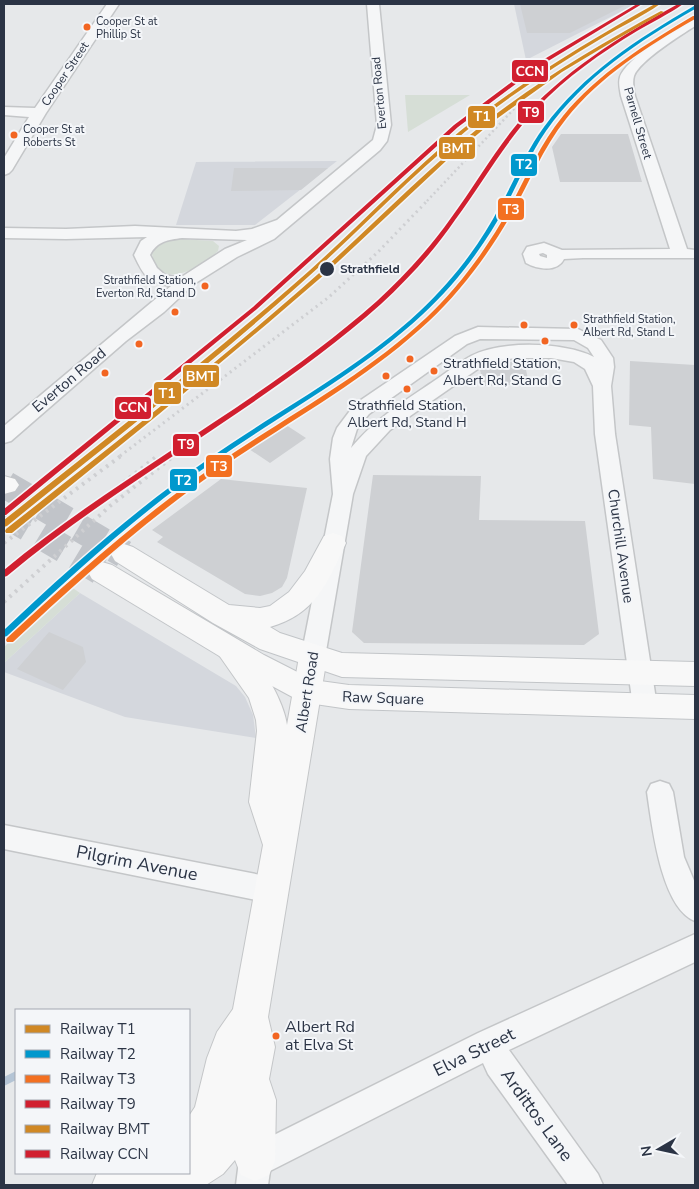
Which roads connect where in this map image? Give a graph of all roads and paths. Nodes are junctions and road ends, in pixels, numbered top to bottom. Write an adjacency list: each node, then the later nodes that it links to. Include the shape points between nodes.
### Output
1 (107, 4): 2 (street)
2 (112, 4): 6 (street, Cooper Street)
3 (373, 4): 8 (street, Everton Road, via 384,126 380,141)
4 (695, 21): 14 (street, Parnell Street, via 660,44 633,68 626,80 628,96)
5 (4, 111): 6 (street)
6 (38, 113): 7 (street, Cooper Street)
7 (4, 170)
8 (280, 224): 12 (street, via 258,233); 13 (street, Everton Road, via 268,236)
9 (4, 233): 10 (street)
10 (66, 234): 11 (street, via 120,231); 16 (street, via 115,243)
11 (173, 234): 12 (street); 16 (street, via 148,243)
12 (222, 236): 13 (street, via 232,245)
13 (231, 253): 18 (street, Everton Road)
14 (687, 254): 15 (street)
15 (557, 255)
16 (142, 256): 17 (street)
17 (159, 279): 18 (street); 19 (street, via 152,304)
18 (188, 280): 19 (street, Everton Road)
19 (134, 325): 23 (street, Everton Road)
20 (461, 340): 21 (street); 22 (street, Churchill Avenue, via 483,333 578,335 601,350 605,367); 24 (street, Albert Road, via 352,418 345,429 340,453)
21 (486, 356): 22 (street, via 506,352 569,354 588,362); 24 (street, Albert Road, via 373,434 357,454)
22 (602, 386): 31 (street, Churchill Avenue, via 605,434)
23 (4, 436)
24 (343, 494): 25 (street, Albert Road)
25 (333, 543): 28 (main road, via 318,575 288,610 264,618); 30 (street, Albert Road)
26 (124, 554): 28 (main road, Raw Square)
27 (102, 572): 29 (main road, Raw Square)
28 (223, 615): 30 (main road, Raw Square, via 270,641)
29 (228, 648): 33 (main road, Raw Square); 38 (main road, via 253,678 269,710 273,742 265,796 268,818)
30 (313, 657): 31 (main road, Raw Square, via 354,666); 33 (main road, Albert Road)
31 (639, 673): 32 (main road, Raw Square); 34 (street, Churchill Avenue)
32 (695, 674)
33 (308, 691): 34 (main road, Raw Square, via 349,697); 38 (main road, Albert Road)
34 (644, 706): 35 (main road, Raw Square)
35 (695, 707)
36 (660, 792): 40 (street, via 671,857 680,883)
37 (4, 837): 39 (street, Pilgrim Avenue)
38 (280, 845): 39 (main road, Albert Road)
39 (271, 890): 42 (main road)
40 (695, 908)
41 (695, 948): 43 (street, Elva Street)
42 (250, 1017): 44 (main road, via 257,1047); 45 (main road, via 230,1044 214,1108 206,1124)
43 (489, 1044): 47 (street, Elva Street); 52 (street, Ardittos Lane)
44 (250, 1079): 46 (main road, via 242,1114 228,1139 208,1160); 47 (main road, via 257,1100)
45 (190, 1142)
46 (190, 1172)
47 (254, 1173)
48 (126, 1174): 50 (main road)
49 (188, 1174): 51 (main road)
50 (112, 1185)
51 (164, 1185)
52 (587, 1185)

